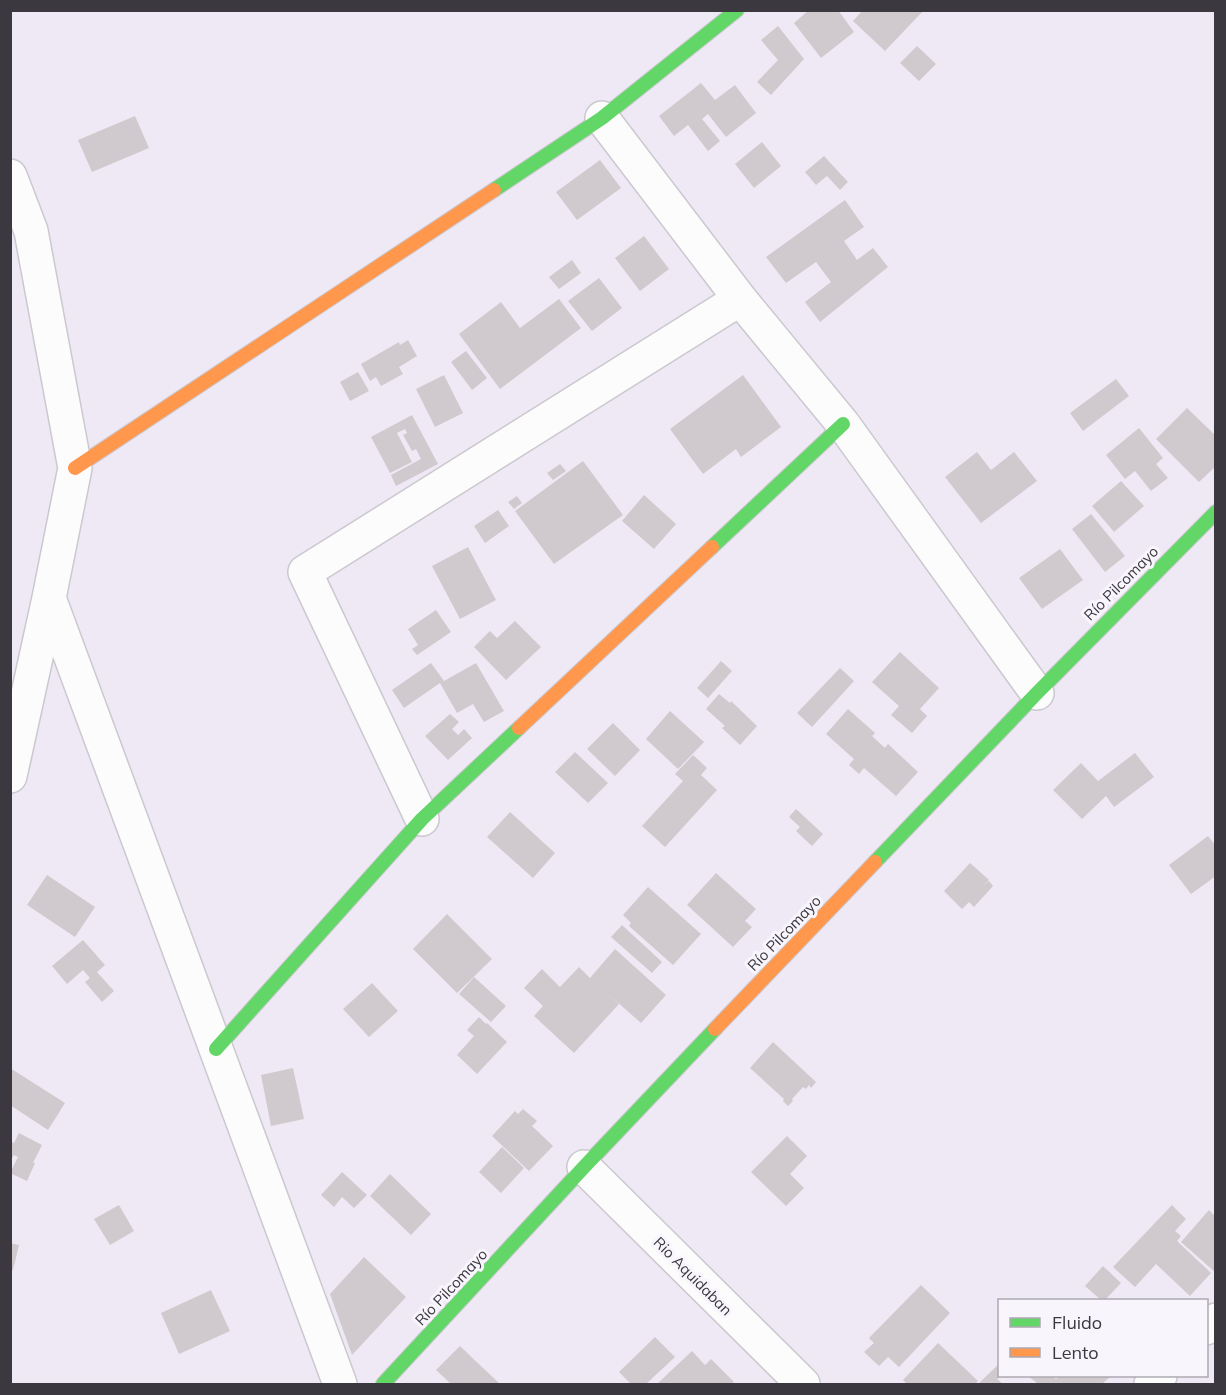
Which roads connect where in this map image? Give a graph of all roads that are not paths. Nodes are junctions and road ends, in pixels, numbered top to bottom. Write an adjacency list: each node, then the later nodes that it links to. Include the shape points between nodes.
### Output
1 (737, 10): 2 (street)
2 (602, 117): 4 (street); 6 (street)
3 (10, 176): 6 (street, via 31,231)
4 (740, 299): 5 (street); 12 (street, via 305,572)
5 (843, 424): 9 (street); 12 (street)
6 (75, 468): 8 (street)
7 (1215, 512): 9 (street, Río Pilcomayo)
8 (49, 598): 10 (street); 13 (street)
9 (1036, 693): 14 (street, Río Pilcomayo)
10 (15, 731): 11 (street)
11 (10, 776)
12 (422, 819): 13 (street)
13 (216, 1049): 15 (street)
14 (584, 1167): 16 (street, Río Pilcomayo); 17 (street, Rio Aquidaban)
15 (340, 1384)
16 (383, 1384)
17 (803, 1384)

